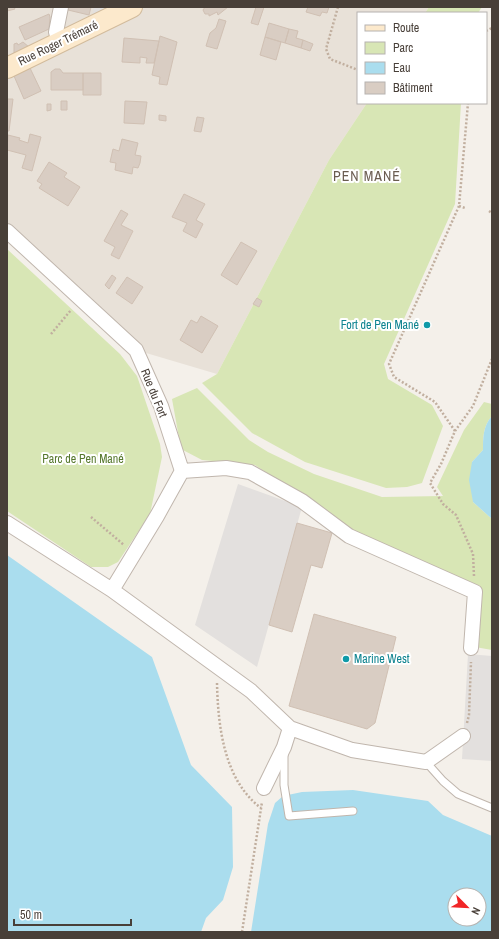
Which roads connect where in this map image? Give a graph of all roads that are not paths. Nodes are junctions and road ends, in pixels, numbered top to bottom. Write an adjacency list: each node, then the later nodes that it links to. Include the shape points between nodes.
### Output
1 (61, 7): 3 (street, via 56,32)
2 (132, 7): 3 (street, Rue Roger Trémaré)
3 (59, 43): 4 (street, Rue Roger Trémaré)
4 (7, 68)
5 (7, 232): 6 (street, Rue du Fort, via 136,350 161,406)
6 (182, 471): 8 (street); 9 (street, via 226,468 250,472 302,501 349,536 475,592)
7 (7, 524): 8 (street)
8 (112, 590): 10 (street, via 251,691)
9 (471, 648)
10 (290, 728): 12 (street); 13 (street, via 352,750)
11 (463, 736): 13 (street)
12 (284, 747): 14 (street); 16 (lane, via 284,785 288,816)
13 (426, 762): 15 (lane, via 458,794)
14 (264, 788)
15 (492, 808)
16 (353, 811)

